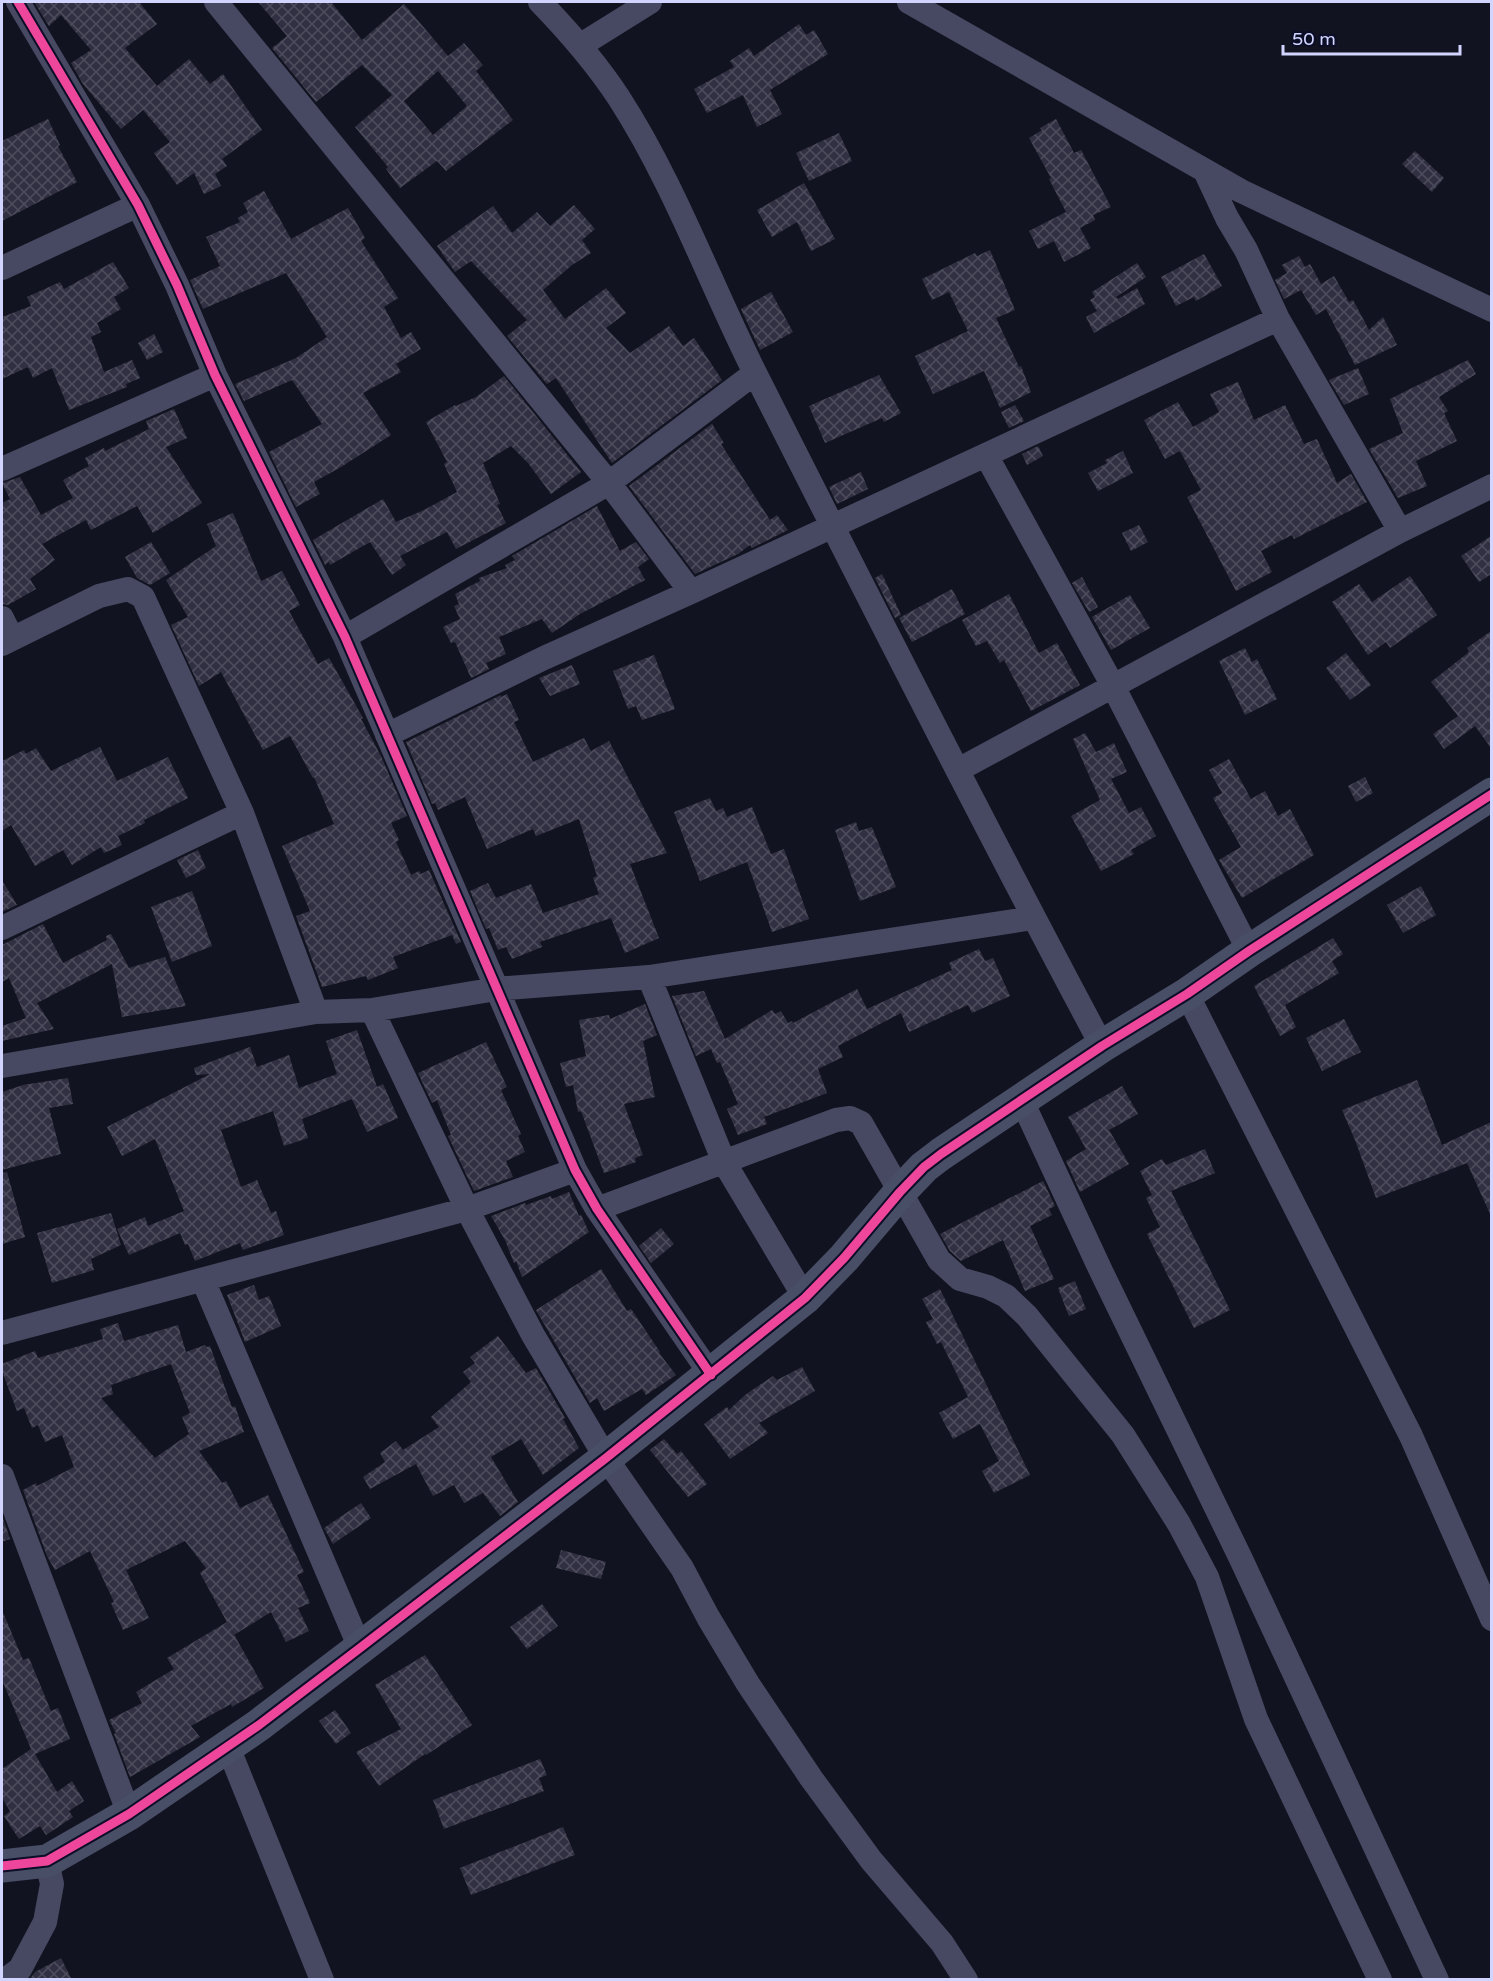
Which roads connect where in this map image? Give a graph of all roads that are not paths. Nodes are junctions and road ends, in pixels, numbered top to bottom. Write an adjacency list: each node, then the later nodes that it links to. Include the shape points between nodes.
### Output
1 (18, 2): 8 (street)
2 (216, 2): 16 (street)
3 (540, 2): 6 (street)
4 (650, 2): 6 (street)
5 (909, 2): 7 (street)
6 (581, 45): 12 (street, via 620,100 657,165)
7 (1205, 171): 10 (street); 11 (street)
8 (138, 205): 9 (street); 13 (street)
9 (2, 268)
10 (1491, 310)
11 (1278, 319): 14 (street); 19 (street)
12 (755, 373): 16 (street); 18 (street)
13 (215, 375): 15 (street); 22 (street)
14 (986, 455): 18 (street); 23 (street)
15 (2, 469)
16 (609, 483): 20 (street); 22 (street)
17 (1491, 486): 19 (street)
18 (834, 526): 20 (street); 25 (street)
19 (1400, 531): 23 (street)
20 (691, 592): 24 (street)
21 (5, 633): 27 (street, via 99,596 128,589 143,597)
22 (345, 637): 24 (street)
23 (1113, 686): 25 (street); 30 (street)
24 (387, 735): 32 (street)
25 (958, 770): 28 (street)
26 (1491, 794): 30 (street)
27 (242, 813): 29 (street); 35 (street)
28 (1033, 918): 31 (street); 36 (street)
29 (2, 928)
30 (1249, 951): 33 (street)
31 (649, 977): 32 (street); 39 (street)
32 (496, 989): 34 (street); 40 (street)
33 (1187, 994): 36 (street); 50 (street, via 1411,1436)
34 (372, 1010): 35 (street); 42 (street)
35 (316, 1012): 37 (street)
36 (1102, 1046): 38 (street)
37 (2, 1066)
38 (1022, 1101): 41 (street, via 940,1154); 60 (street)
39 (724, 1162): 41 (street, via 850,1118 861,1123); 43 (street); 45 (street)
40 (575, 1170): 42 (street); 43 (street)
41 (900, 1192): 45 (street); 59 (street, via 939,1260 960,1279 1006,1296 1027,1316 1123,1436 1179,1524 1207,1577 1256,1719)
42 (467, 1209): 44 (street); 48 (street, via 532,1335)
43 (597, 1209): 47 (street)
44 (203, 1280): 46 (street); 51 (street)
45 (806, 1298): 47 (street)
46 (2, 1333)
47 (711, 1375): 48 (street)
48 (606, 1458): 51 (street); 58 (street, via 682,1568 748,1684 811,1778 871,1860 942,1943)
49 (2, 1476): 53 (street)
50 (1491, 1619)
51 (360, 1648): 52 (street)
52 (228, 1747): 53 (street); 57 (street)
53 (129, 1814): 54 (street)
54 (47, 1861): 55 (street); 56 (street, via 52,1884 45,1922 20,1969)
55 (2, 1866)
56 (5, 1980)
57 (322, 1980)
58 (966, 1980)
59 (1380, 1980)
60 (1437, 1980)

